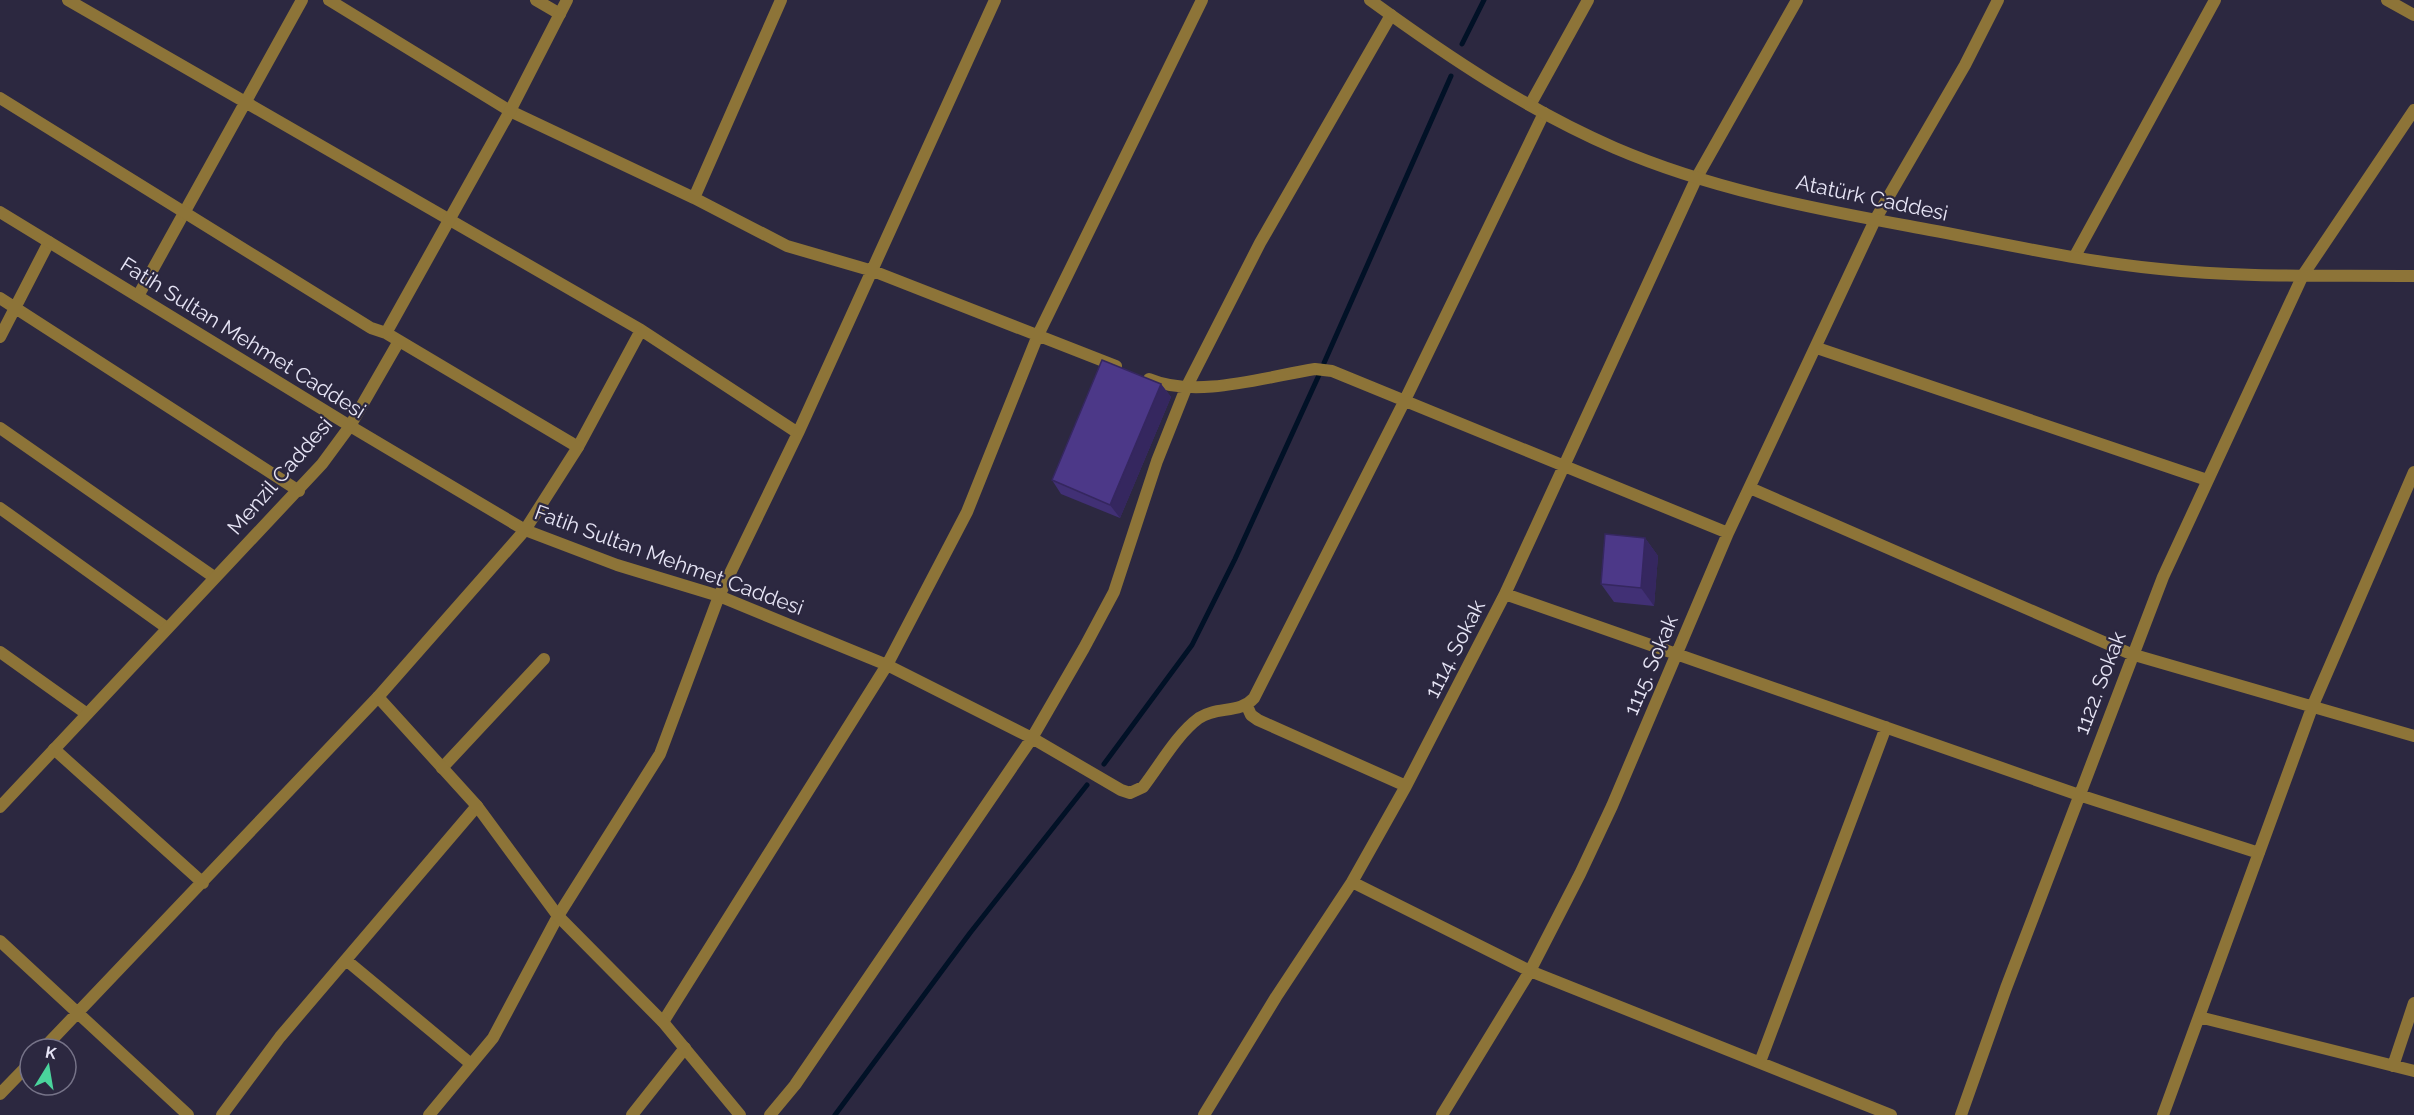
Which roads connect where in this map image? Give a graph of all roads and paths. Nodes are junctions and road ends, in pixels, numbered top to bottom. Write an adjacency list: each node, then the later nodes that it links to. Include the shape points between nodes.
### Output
1 (68, 0): 19 (street)
2 (302, 0): 19 (street)
3 (328, 0): 22 (street)
4 (536, 0): 15 (street)
5 (567, 0): 15 (street)
6 (781, 0): 25 (street)
7 (995, 0): 32 (street)
8 (1202, 0): 40 (street)
9 (1370, 0): 16 (street, Atatürk Caddesi)
10 (1587, 0): 20 (street)
11 (1797, 0): 24 (street, 1114. Sokak)
12 (1998, 0): 29 (street, 1115. Sokak)
13 (2216, 0): 31 (street)
14 (2387, 0): 17 (street)
15 (560, 14): 22 (street)
16 (1391, 15): 20 (street, Atatürk Caddesi); 44 (street, via 1260,243)
17 (2414, 15)
18 (0, 98): 27 (street)
19 (246, 104): 27 (street); 28 (street)
20 (1530, 105): 23 (street, Atatürk Caddesi)
21 (2414, 110): 33 (street, 1122. Sokak)
22 (510, 111): 25 (street); 28 (street)
23 (1544, 113): 24 (street, Atatürk Caddesi, via 1615,148); 45 (street)
24 (1697, 177): 29 (street, Atatürk Caddesi); 50 (street, 1114. Sokak)
25 (694, 198): 32 (street, via 787,246)
26 (0, 212): 30 (street, Fatih Sultan Mehmet Caddesi)
27 (184, 214): 35 (street); 39 (street, via 371,328)
28 (450, 219): 38 (street); 39 (street)
29 (1875, 220): 31 (street, Atatürk Caddesi); 43 (street, 1115. Sokak)
30 (49, 242): 35 (street, Fatih Sultan Mehmet Caddesi); 37 (street)
31 (2075, 256): 33 (street, Atatürk Caddesi, via 2159,269)
32 (873, 271): 40 (street); 48 (street)
33 (2303, 275): 34 (street, Atatürk Caddesi); 52 (street, 1122. Sokak)
34 (2414, 276)
35 (138, 296): 46 (street, Fatih Sultan Mehmet Caddesi)
36 (0, 298): 37 (street)
37 (17, 308): 41 (street); 54 (street)
38 (640, 330): 48 (street); 49 (street)
39 (386, 333): 42 (street)
40 (1038, 335): 44 (street, via 1162,385); 66 (street, via 967,512)
41 (0, 337)
42 (399, 341): 46 (street, Menzil Caddesi); 49 (street)
43 (1816, 348): 52 (street); 53 (street, 1115. Sokak)
44 (1186, 388): 45 (street, via 1326,369); 73 (street, via 1157,461 1114,592)
45 (1405, 400): 50 (street); 69 (street)
46 (350, 426): 54 (street, Menzil Caddesi); 56 (street, Fatih Sultan Mehmet Caddesi)
47 (0, 428): 58 (street)
48 (798, 433): 60 (street)
49 (578, 447): 56 (street)
50 (1565, 464): 57 (street); 59 (street, 1114. Sokak)
51 (2414, 472): 68 (street)
52 (2207, 480): 64 (street, 1122. Sokak)
53 (1749, 488): 57 (street, 1115. Sokak); 64 (street)
54 (299, 491): 58 (street, Menzil Caddesi)
55 (0, 508): 61 (street)
56 (525, 530): 60 (street, Fatih Sultan Mehmet Caddesi, via 617,565); 67 (street)
57 (1728, 532): 63 (street, 1115. Sokak)
58 (214, 577): 61 (street, Menzil Caddesi)
59 (1505, 594): 63 (street); 76 (street, 1114. Sokak)
60 (719, 596): 66 (street, Fatih Sultan Mehmet Caddesi); 83 (street, via 660,754)
61 (167, 628): 70 (street, Menzil Caddesi)
62 (0, 652): 70 (street)
63 (1677, 653): 71 (street); 86 (street, 1115. Sokak, via 1612,806)
64 (2132, 654): 68 (street); 77 (street, 1122. Sokak)
65 (544, 660): 75 (street)
66 (887, 665): 73 (street, Fatih Sultan Mehmet Caddesi); 90 (street)
67 (378, 697): 75 (street); 82 (street)
68 (2313, 705): 72 (street); 80 (street)
69 (1247, 706): 73 (street, Fatih Sultan Mehmet Caddesi, via 1212,712 1198,719 1143,787 1130,793); 76 (street, via 1258,720)
70 (87, 714): 74 (street, Menzil Caddesi)
71 (1886, 727): 77 (street); 93 (street)
72 (2414, 736)
73 (1032, 738): 104 (street, via 795,1085)
74 (54, 749): 78 (street, Menzil Caddesi); 82 (street)
75 (442, 768): 79 (street)
76 (1406, 786): 81 (street, 1114. Sokak)
77 (2079, 795): 80 (street); 108 (street, 1122. Sokak)
78 (2, 801)
79 (477, 806): 83 (street); 85 (street)
80 (2259, 853): 89 (street)
81 (1352, 882): 86 (street); 105 (street, 1114. Sokak)
82 (203, 883): 88 (street)
83 (558, 916): 90 (street); 94 (street, via 493,1038)
84 (0, 941): 88 (street)
85 (346, 960): 94 (street); 100 (street, via 280,1037)
86 (1530, 971): 93 (street); 106 (street, 1115. Sokak)
87 (2414, 1003): 95 (street)
88 (78, 1012): 91 (street); 99 (street)
89 (2199, 1017): 95 (street); 109 (street)
90 (663, 1022): 92 (street)
91 (54, 1037)
92 (685, 1048): 102 (street); 103 (street)
93 (1760, 1062): 107 (street)
94 (471, 1064): 101 (street)
95 (2393, 1066): 96 (street)
96 (2414, 1071)
97 (18, 1075): 98 (street)
98 (0, 1094)
99 (188, 1115)
100 (222, 1115)
101 (429, 1115)
102 (632, 1115)
103 (740, 1115)
104 (770, 1115)
105 (1204, 1115)
106 (1442, 1115)
107 (1892, 1115)
108 (1960, 1115)
109 (2163, 1115)

